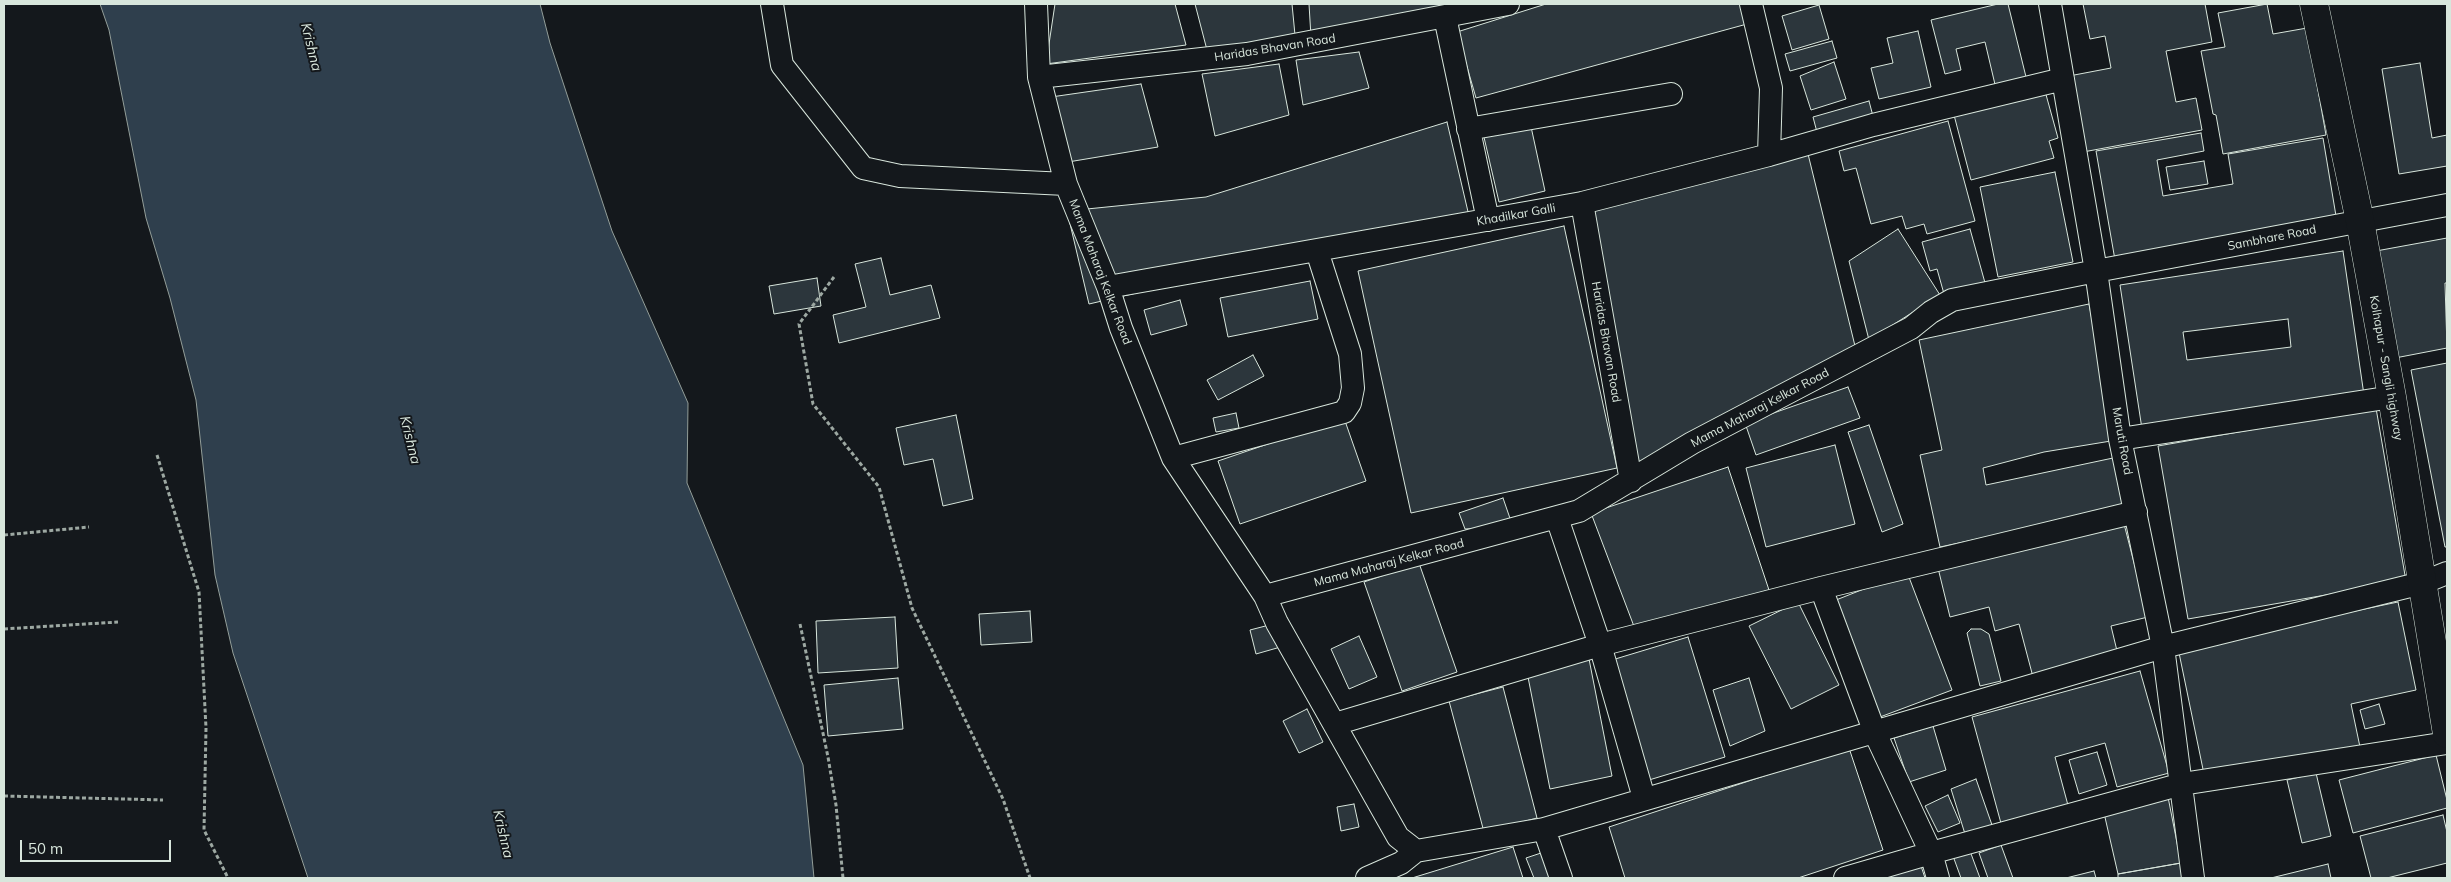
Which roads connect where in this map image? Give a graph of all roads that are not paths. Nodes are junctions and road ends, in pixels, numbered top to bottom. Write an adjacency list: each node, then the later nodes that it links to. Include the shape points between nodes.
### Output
1 (772, 4): 13 (street, via 782,65 863,168 900,176)
2 (1036, 4): 8 (street, Mama Maharaj Kelkar Road)
3 (1508, 4): 7 (street, Haridas Bhavan Road)
4 (1752, 4): 12 (street, via 1771,88)
5 (2050, 4): 9 (street, Maruti Road)
6 (2314, 4): 17 (main road, Kolhapur - Sangli highway)
7 (1445, 17): 8 (street, Haridas Bhavan Road, via 1247,54); 11 (street)
8 (1039, 77): 13 (street, Mama Maharaj Kelkar Road)
9 (2063, 79): 12 (street, Khadilkar Galli, via 1873,125); 19 (street, Maruti Road)
10 (1671, 94): 11 (street)
11 (1468, 130): 16 (street)
12 (1770, 155): 14 (street, Khadilkar Galli)
13 (1066, 184): 20 (street, Mama Maharaj Kelkar Road)
14 (1582, 203): 16 (street, Khadilkar Galli); 24 (street, Haridas Bhavan Road)
15 (2447, 205): 17 (street, Sambhare Road)
16 (1488, 220): 18 (street, Khadilkar Galli)
17 (2360, 221): 19 (street, Sambhare Road); 21 (main road, Kolhapur - Sangli highway)
18 (1317, 252): 20 (street, Khadilkar Galli); 23 (street, via 1350,354 1353,388 1344,412)
19 (2096, 271): 22 (street, Maruti Road); 24 (street, Mama Maharaj Kelkar Road, via 1952,300 1910,328 1692,443)
20 (1108, 287): 23 (street, Mama Maharaj Kelkar Road)
21 (2392, 397): 22 (street); 27 (main road, Kolhapur - Sangli highway)
22 (2120, 440): 25 (street, Maruti Road)
23 (1173, 458): 29 (street, Mama Maharaj Kelkar Road)
24 (1631, 482): 26 (street, Mama Maharaj Kelkar Road, via 1588,507)
25 (2136, 512): 28 (street); 31 (street, Maruti Road)
26 (1557, 518): 29 (street, Mama Maharaj Kelkar Road); 30 (street)
27 (2435, 578): 31 (street); 34 (main road, Kolhapur - Sangli highway)
28 (1821, 588): 30 (street); 33 (street)
29 (1265, 596): 32 (street)
30 (1600, 645): 32 (street); 37 (street)
31 (2162, 647): 33 (street); 36 (street, Maruti Road)
32 (1334, 724): 39 (street, via 1398,836)
33 (1875, 732): 37 (street); 40 (street)
34 (2447, 734)
35 (2447, 743): 36 (street)
36 (2182, 784): 40 (street); 45 (street, Maruti Road)
37 (1644, 798): 38 (street)
38 (1544, 829): 39 (street); 42 (street)
39 (1416, 851): 41 (street, via 1401,863)
40 (1931, 853): 43 (street); 44 (street)
41 (1367, 878)
42 (1561, 878)
43 (1845, 878)
44 (1938, 878)
45 (2193, 878)

